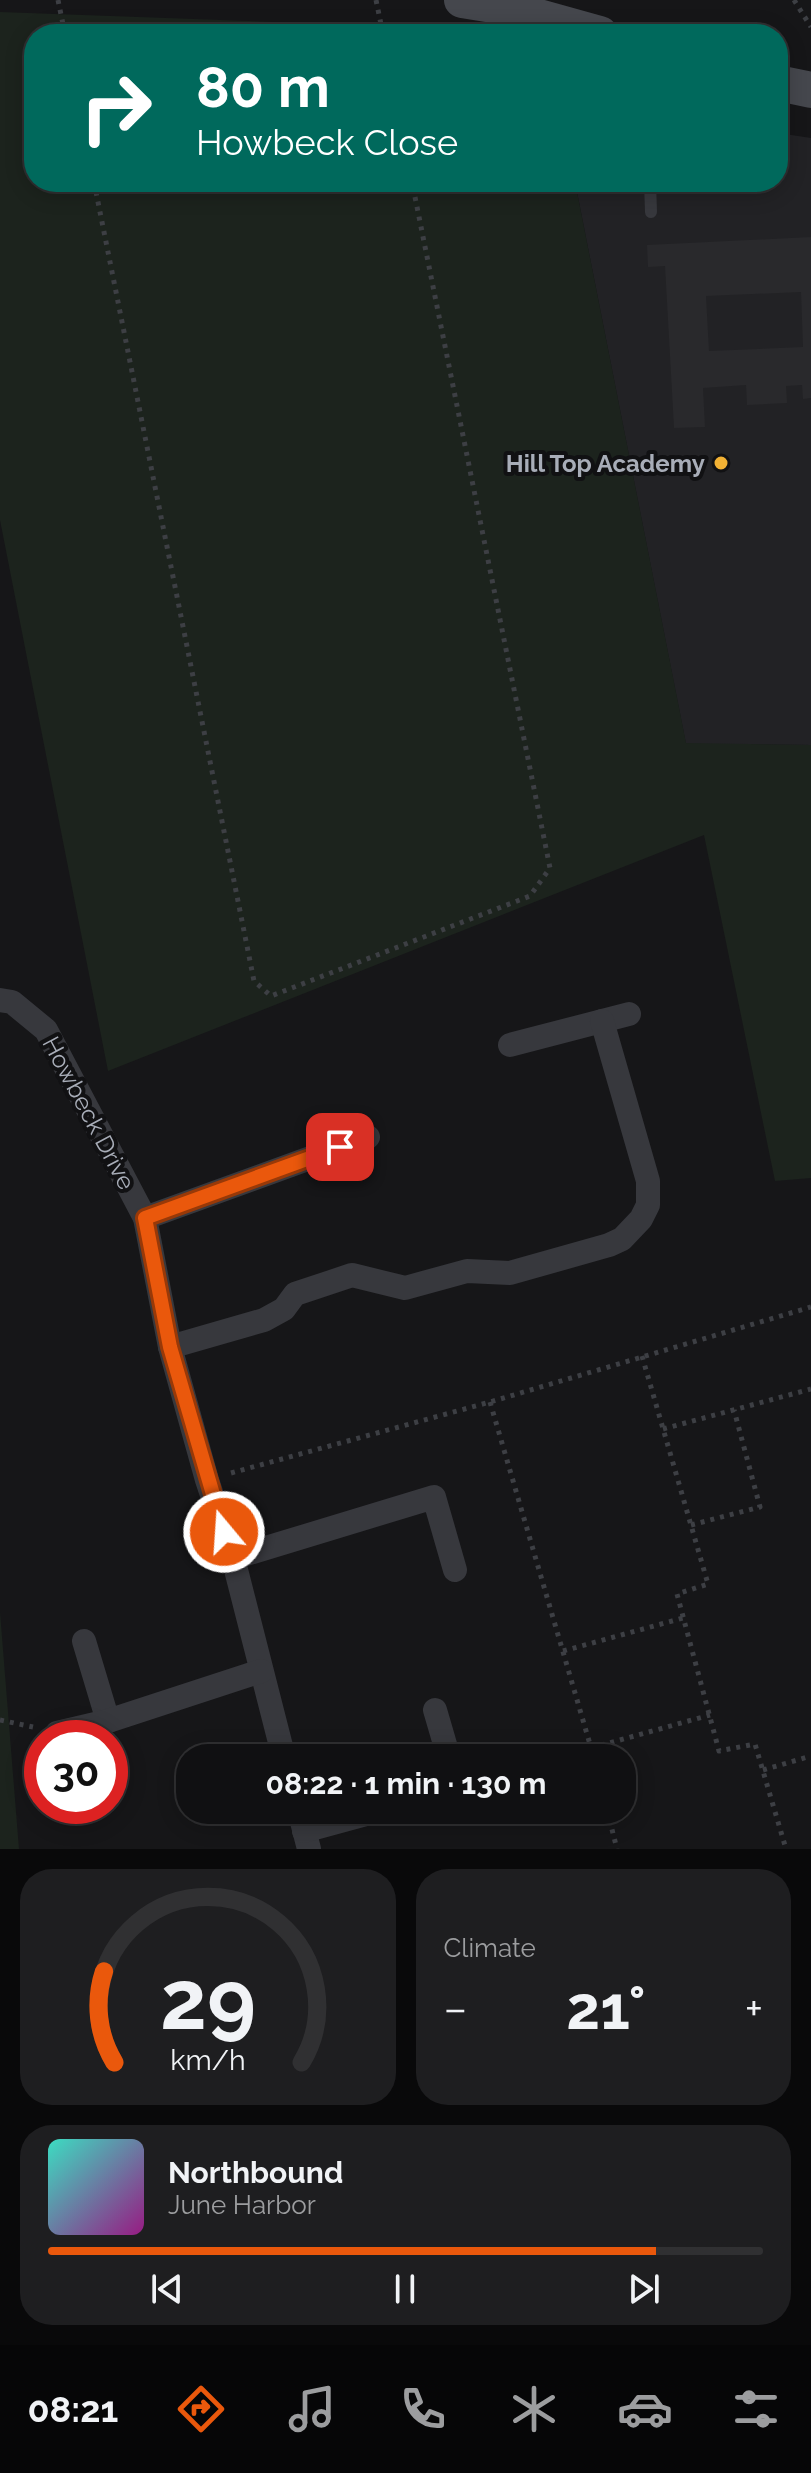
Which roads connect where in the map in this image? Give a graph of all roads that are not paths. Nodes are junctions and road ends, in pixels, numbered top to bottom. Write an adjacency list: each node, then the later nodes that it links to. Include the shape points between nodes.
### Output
1 (462, 0): 2 (main road)
2 (564, 24)
3 (788, 85): 4 (main road)
4 (811, 90)
5 (650, 192): 6 (lane)
6 (651, 212)
7 (0, 1000): 12 (street, Howbeck Drive, via 12,1002 46,1030)
8 (629, 1014): 9 (street)
9 (602, 1021): 10 (street); 13 (street, via 648,1181 648,1205 622,1239 510,1273 467,1271 405,1288 352,1275 295,1294 284,1309 264,1320)
10 (510, 1045)
11 (368, 1137): 12 (street)
12 (145, 1218): 13 (street, Howbeck Drive)
13 (170, 1347): 14 (street, Howbeck Drive)
14 (233, 1558): 15 (street, via 434,1497); 17 (street, Howbeck Drive)
15 (455, 1570)
16 (84, 1641): 19 (street)
17 (261, 1671): 20 (street); 21 (street, Howbeck Drive)
18 (435, 1710): 22 (street)
19 (108, 1720)
20 (111, 1720)
21 (280, 1744)
22 (445, 1744)
23 (327, 1824): 24 (street)
24 (304, 1830)

